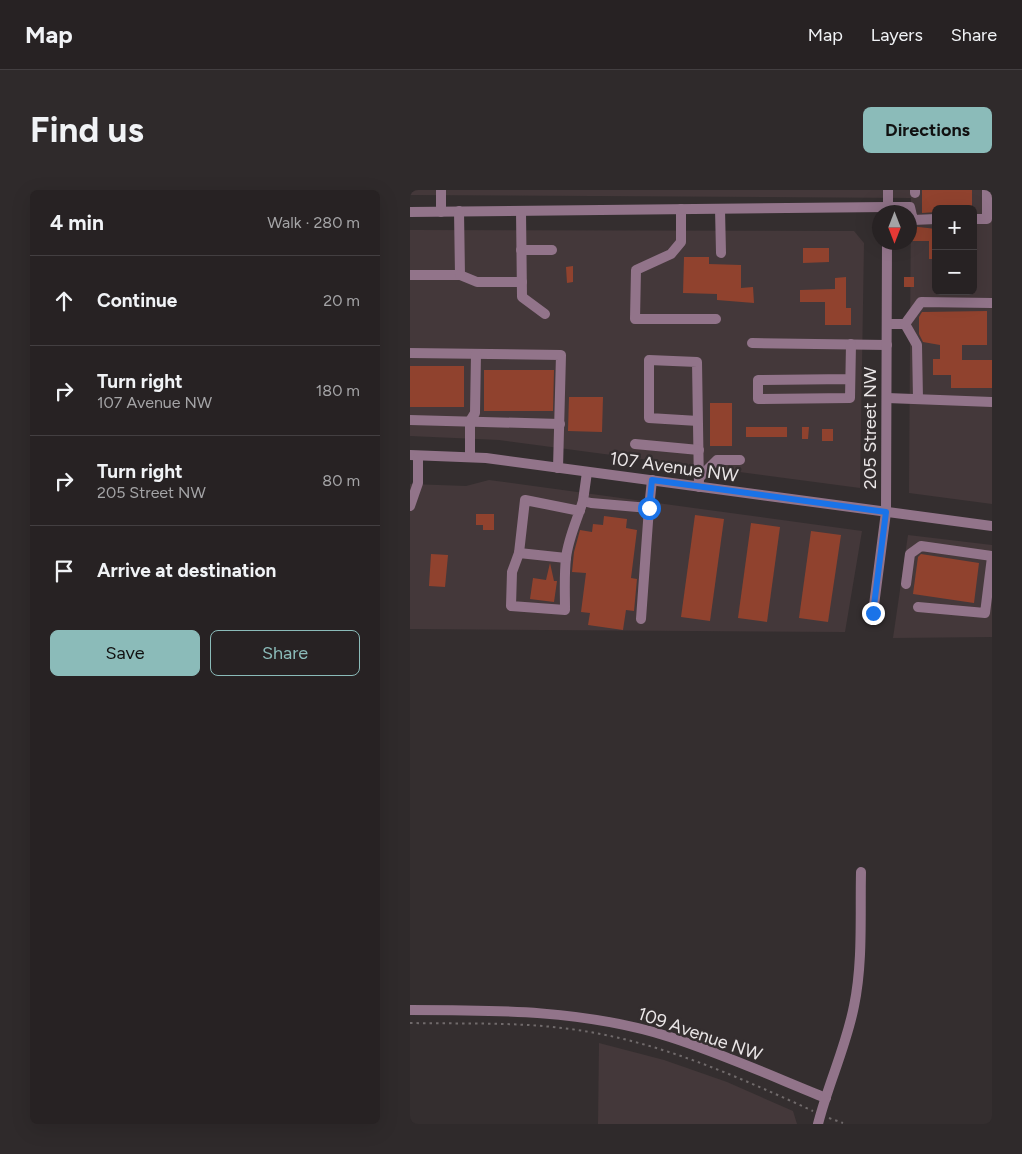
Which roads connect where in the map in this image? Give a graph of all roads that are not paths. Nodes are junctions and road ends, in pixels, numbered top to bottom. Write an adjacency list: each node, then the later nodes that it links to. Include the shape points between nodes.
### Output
1 (441, 190): 10 (street)
2 (888, 190): 4 (street)
3 (987, 190): 13 (street, via 987,219)
4 (888, 205)
5 (681, 209): 6 (street); 8 (street); 24 (street, via 681,242 670,254 636,270 635,319)
6 (720, 209): 7 (street); 18 (street)
7 (872, 210)
8 (521, 211): 11 (street); 15 (street)
9 (410, 212): 10 (street)
10 (441, 212): 11 (street)
11 (459, 212): 20 (street)
12 (932, 219): 14 (street)
13 (977, 219)
14 (917, 220)
15 (521, 250): 16 (street); 21 (street)
16 (552, 250)
17 (888, 250): 25 (street, 205 Street NW)
18 (721, 253)
19 (411, 275): 20 (street)
20 (460, 275): 21 (street, via 477,282)
21 (522, 282): 23 (street, via 522,297)
22 (992, 303): 26 (street, via 921,302)
23 (545, 314)
24 (716, 319)
25 (887, 324): 26 (street); 29 (street, 205 Street NW)
26 (905, 324): 34 (street, via 917,345)
27 (752, 343): 28 (street)
28 (851, 344): 29 (street); 32 (street)
29 (887, 345): 33 (street, 205 Street NW)
30 (410, 353): 31 (street)
31 (476, 354): 38 (street, via 475,413); 39 (street, via 561,355)
32 (850, 380): 32 (street, via 850,398 758,399 758,380)
33 (887, 398): 34 (street); 52 (street, 205 Street NW)
34 (918, 399): 35 (street)
35 (992, 402)
36 (410, 420): 38 (street)
37 (698, 420): 37 (street, via 697,362 649,360 649,418); 41 (street)
38 (470, 421): 39 (street); 43 (street)
39 (560, 424): 45 (street)
40 (635, 444): 41 (street)
41 (698, 450): 48 (street)
42 (414, 456): 43 (street, 107 Avenue NW); 49 (street, via 418,483)
43 (470, 457): 45 (street, 107 Avenue NW)
44 (740, 460): 48 (street, via 717,460)
45 (558, 468): 46 (street, 107 Avenue NW)
46 (587, 472): 47 (street, 107 Avenue NW); 50 (street)
47 (652, 480): 48 (street, 107 Avenue NW); 51 (street)
48 (699, 482): 52 (street, 107 Avenue NW)
49 (410, 506)
50 (581, 506): 51 (street); 54 (street, via 526,500); 56 (street)
51 (649, 508): 62 (street)
52 (886, 512): 53 (street, 107 Avenue NW); 60 (street, 205 Street NW)
53 (992, 526)
54 (519, 553): 56 (street); 56 (street, via 512,572 511,606 564,610)
55 (992, 557): 57 (street); 58 (street, via 921,546 910,554)
56 (566, 558)
57 (991, 572): 61 (street)
58 (906, 584)
59 (918, 607): 61 (street)
60 (873, 613)
61 (989, 614)
62 (641, 619)
63 (861, 872): 65 (street, via 855,1004 849,1032)
64 (410, 1010): 65 (street, 109 Avenue NW, via 558,1014 635,1028 708,1050)
65 (826, 1098): 66 (street)
66 (819, 1119)

